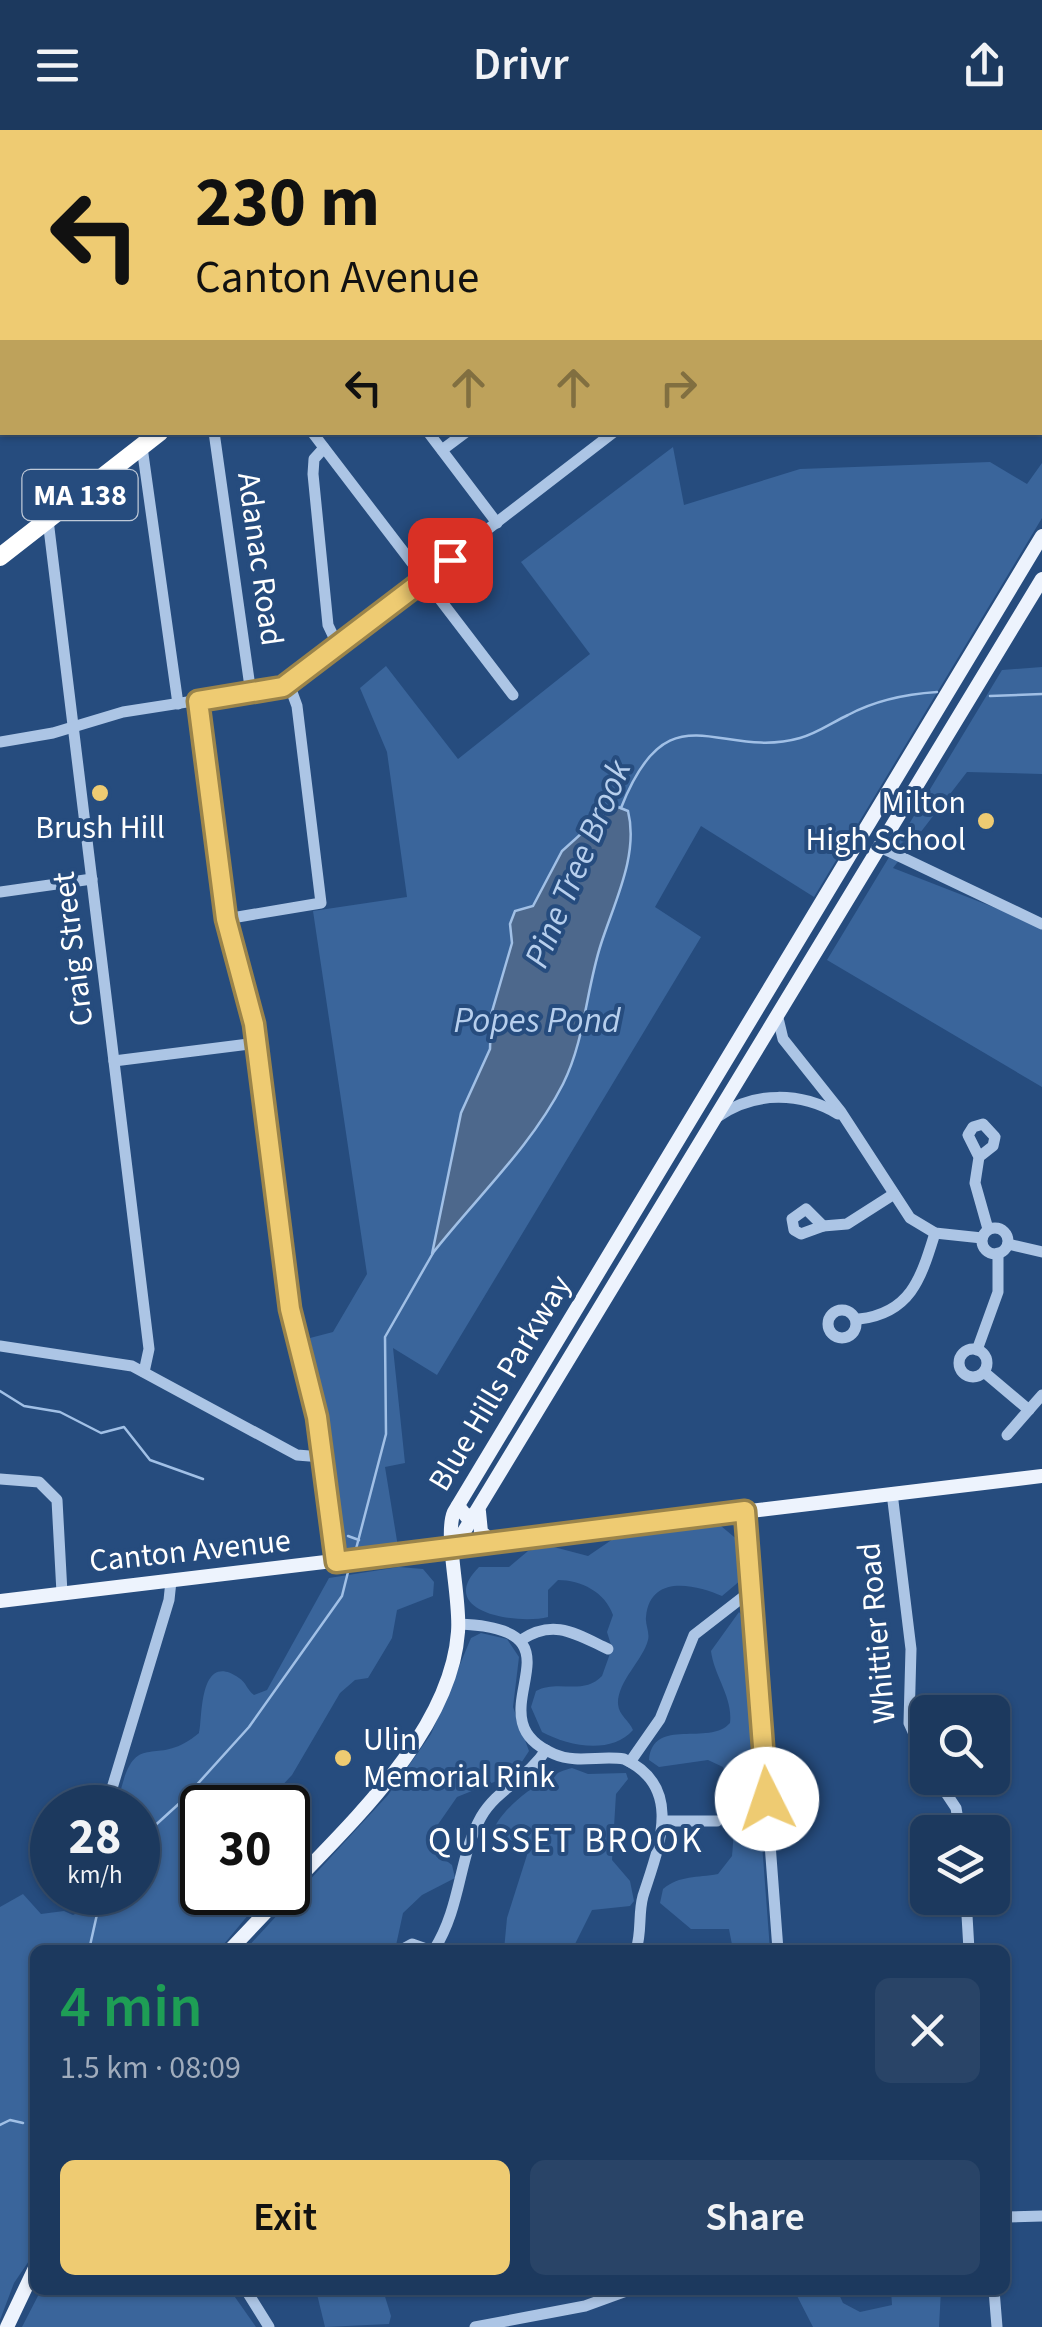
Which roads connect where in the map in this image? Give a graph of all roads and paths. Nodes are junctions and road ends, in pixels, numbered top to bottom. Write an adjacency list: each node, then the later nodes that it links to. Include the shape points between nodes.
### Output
1 (156, 435): 7 (highway, MA 138)
2 (214, 435): 18 (street, Adanac Road)
3 (316, 435): 8 (street)
4 (430, 435): 9 (street)
5 (462, 435): 9 (street)
6 (610, 435): 11 (street)
7 (142, 447): 10 (highway, MA 138); 21 (street)
8 (324, 448): 14 (street); 16 (street, via 313,474 328,625)
9 (442, 450): 11 (street)
10 (48, 520): 13 (highway, MA 138); 22 (street, Craig Street)
11 (498, 523): 14 (street)
12 (1042, 536): 37 (main road, Blue Hills Parkway)
13 (0, 557)
14 (426, 578): 16 (street); 19 (street)
15 (1042, 579): 24 (main road, Blue Hills Parkway)
16 (338, 646): 17 (street)
17 (288, 684): 18 (street); 27 (street, via 297,706 320,903)
18 (251, 694): 20 (street)
19 (513, 695)
20 (198, 701): 21 (street); 27 (street)
21 (178, 704): 22 (street)
22 (75, 726): 23 (street); 25 (street, Craig Street)
23 (0, 742)
24 (880, 846): 28 (street); 29 (main road, Blue Hills Parkway)
25 (92, 879): 26 (street); 31 (street, Craig Street)
26 (0, 892)
27 (226, 919): 30 (street)
28 (1042, 924)
29 (778, 1018): 32 (street, via 784,1039); 34 (main road, Blue Hills Parkway)
30 (257, 1043): 31 (street); 54 (street, via 290,1309)
31 (114, 1061): 49 (street, Craig Street, via 149,1350)
32 (808, 1070): 33 (street, via 808,1086); 35 (street)
33 (793, 1098): 34 (street, via 750,1100); 35 (street)
34 (719, 1116): 38 (main road, Blue Hills Parkway)
35 (846, 1120): 39 (street)
36 (979, 1157): 42 (street, via 976,1188)
37 (663, 1168): 38 (main road); 58 (main road, Blue Hills Parkway)
38 (682, 1179): 60 (main road, Blue Hills Parkway)
39 (894, 1194): 40 (street, via 847,1224); 41 (street, via 915,1223)
40 (823, 1226)
41 (935, 1233): 42 (street); 46 (street, via 914,1292 894,1310)
42 (985, 1233): 43 (street, via 1000,1230); 45 (street, via 987,1250)
43 (1008, 1244): 44 (street); 45 (street)
44 (1042, 1252)
45 (998, 1253): 48 (street, via 996,1298)
46 (858, 1319)
47 (0, 1346): 49 (street)
48 (978, 1350): 50 (street, via 987,1360); 50 (street, via 963,1354 960,1368 970,1377)
49 (144, 1372): 54 (street, via 292,1452)
50 (984, 1372): 52 (street)
51 (1042, 1396): 52 (street)
52 (1029, 1410): 53 (street)
53 (1007, 1435)
54 (322, 1457): 63 (street)
55 (1042, 1476): 57 (main road, Canton Avenue)
56 (0, 1479): 66 (street, via 39,1482 57,1500)
57 (892, 1493): 59 (main road, Canton Avenue); 71 (street, Whittier Road, via 910,1649)
58 (458, 1506): 60 (main road, via 467,1517); 62 (main road, Blue Hills Parkway, via 448,1533)
59 (745, 1511): 61 (main road, Canton Avenue); 65 (street)
60 (480, 1512): 61 (main road, via 481,1532); 62 (main road, Blue Hills Parkway)
61 (494, 1543): 62 (main road, Canton Avenue)
62 (454, 1548): 63 (main road, Canton Avenue); 68 (main road)
63 (336, 1562): 64 (main road, Canton Avenue)
64 (171, 1581): 66 (main road, Canton Avenue); 74 (street)
65 (752, 1590): 73 (street, via 694,1635 660,1719); 83 (street)
66 (62, 1593): 67 (main road, Canton Avenue)
67 (0, 1601)
68 (458, 1624): 69 (street, via 500,1626); 77 (main road, via 447,1681 418,1735 378,1791)
69 (521, 1640): 70 (street, via 556,1627); 72 (street, via 527,1661 522,1716)
70 (608, 1649)
71 (910, 1724)
72 (546, 1750): 73 (street, via 570,1759); 81 (street, via 482,1816 454,1913)
73 (630, 1762): 75 (street, via 656,1787)
74 (113, 1785)
75 (663, 1821): 76 (street); 82 (street)
76 (716, 1822)
77 (310, 1865)
78 (263, 1915): 80 (main road)
79 (967, 1915): 84 (street)
80 (235, 1945)
81 (434, 1945)
82 (637, 1945)
83 (778, 1945)
84 (969, 1945)
85 (1042, 2216): 86 (street)
86 (1010, 2217)
87 (30, 2279): 91 (main road)
88 (249, 2295): 92 (street)
89 (615, 2295): 93 (street)
90 (995, 2295): 94 (street)
91 (7, 2327)
92 (269, 2327)
93 (475, 2327)
94 (998, 2327)

